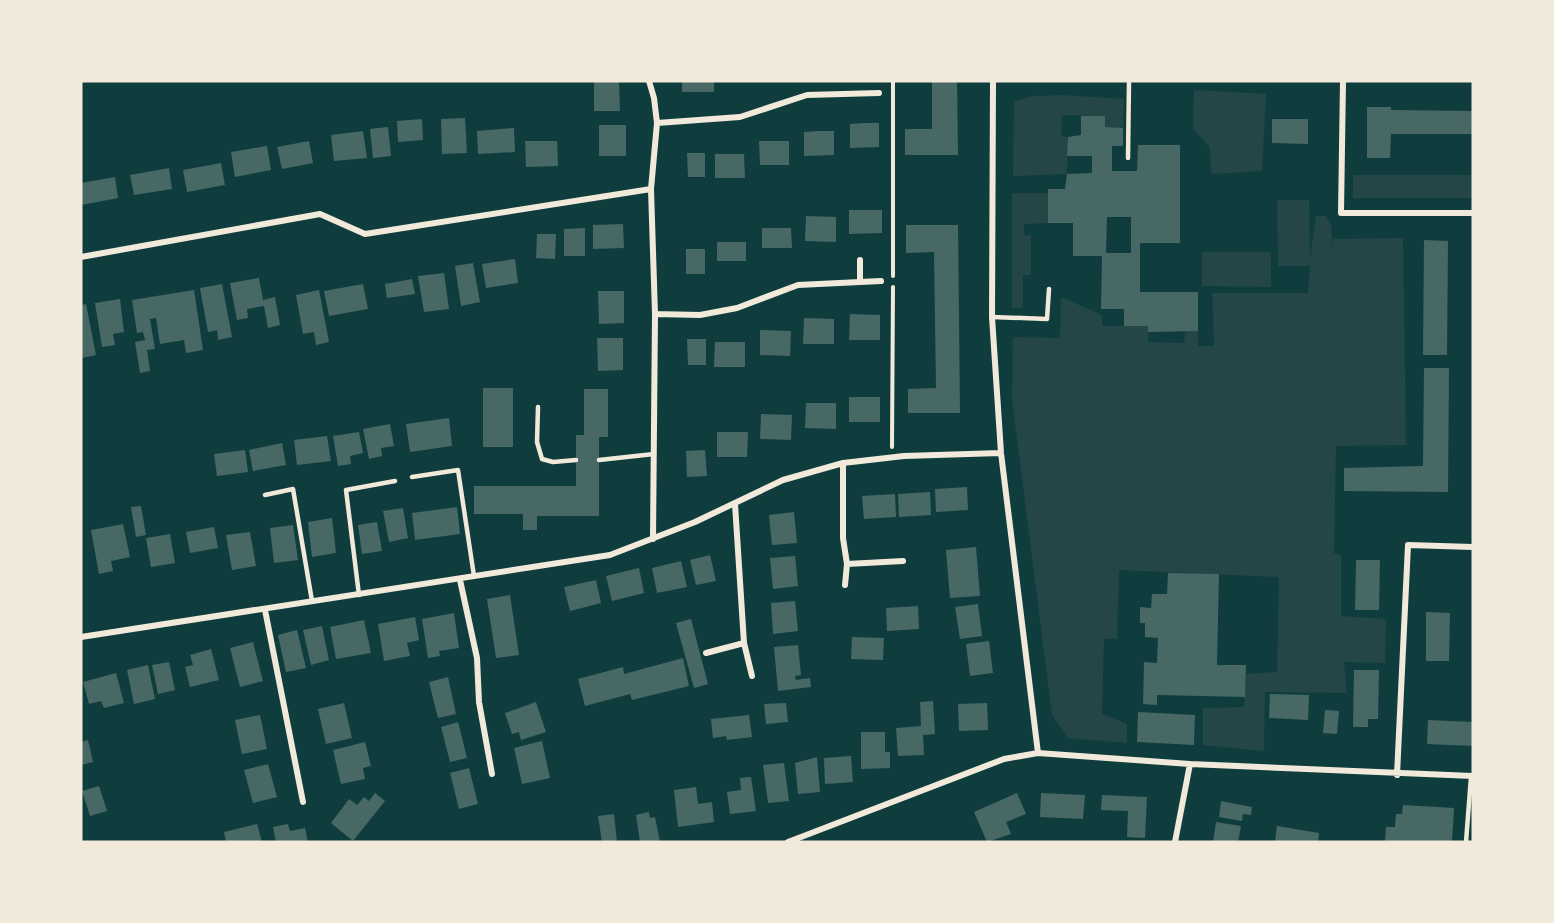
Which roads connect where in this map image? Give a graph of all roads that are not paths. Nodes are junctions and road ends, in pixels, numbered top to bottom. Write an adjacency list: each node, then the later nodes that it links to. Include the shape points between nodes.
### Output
1 (649, 81): 6 (street)
2 (993, 81): 16 (street)
3 (1129, 81): 7 (lane)
4 (1343, 81): 9 (street, via 1341,213)
5 (879, 93): 6 (street, via 807,94 740,117)
6 (657, 123): 8 (street)
7 (1128, 158)
8 (651, 189): 10 (street, via 365,234 320,214); 15 (street)
9 (1473, 213)
10 (81, 257)
11 (860, 260): 13 (street)
12 (881, 281): 13 (street)
13 (860, 282): 15 (street, via 798,285 737,308 700,315)
14 (1049, 289): 16 (lane, via 1047,319)
15 (655, 314): 19 (street)
16 (992, 317): 18 (street)
17 (538, 407): 20 (lane, via 537,441 542,459)
18 (1001, 453): 22 (street); 41 (street)
19 (654, 454): 21 (lane); 27 (street)
20 (576, 460)
21 (599, 460)
22 (843, 463): 26 (street, via 773,484); 30 (street)
23 (412, 477): 31 (lane, via 458,470)
24 (395, 481): 34 (lane, via 346,490)
25 (265, 495): 35 (lane, via 293,489)
26 (735, 504): 27 (street); 38 (street)
27 (653, 539): 31 (street, via 610,555)
28 (1473, 547): 44 (street, via 1408,545)
29 (903, 561): 30 (street)
30 (847, 564): 33 (street)
31 (474, 576): 32 (street)
32 (460, 580): 34 (street); 43 (street, via 477,658 479,702)
33 (845, 585)
34 (359, 595): 35 (street)
35 (312, 602): 36 (street)
36 (265, 610): 37 (street); 46 (street)
37 (81, 637)
38 (744, 643): 39 (street); 40 (street)
39 (706, 653)
40 (752, 676)
41 (1038, 753): 42 (street); 47 (street, via 1004,759)
42 (1190, 764): 44 (street); 48 (street)
43 (492, 774)
44 (1397, 775): 45 (street)
45 (1472, 776): 49 (lane)
46 (303, 802)
47 (788, 842)
48 (1175, 842)
49 (1466, 842)

